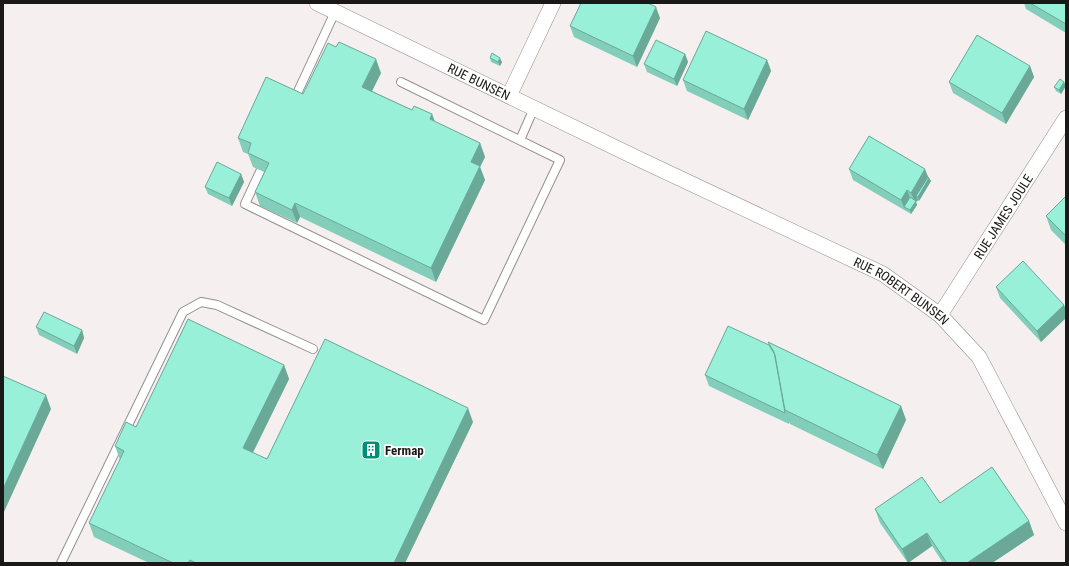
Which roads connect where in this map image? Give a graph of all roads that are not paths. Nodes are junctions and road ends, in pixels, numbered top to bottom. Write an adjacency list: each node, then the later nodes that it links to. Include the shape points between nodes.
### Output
1 (317, 3): 3 (street, RUE BUNSEN)
2 (553, 3): 5 (street)
3 (335, 12): 5 (street, RUE BUNSEN); 7 (lane)
4 (401, 82): 9 (lane)
5 (509, 96): 6 (street, RUE BUNSEN)
6 (534, 108): 9 (lane); 11 (street, RUE BUNSEN)
7 (289, 111)
8 (1066, 118): 12 (street, RUE JAMES JOULE)
9 (520, 140): 10 (lane, via 560,160 484,320 245,204)
10 (269, 154)
11 (642, 160): 12 (street, RUE ROBERT BUNSEN, via 883,274)
12 (940, 315): 14 (street, RUE ROBERT BUNSEN, via 979,357)
13 (313, 349): 15 (lane, via 217,305 201,302 183,312)
14 (1066, 523)
15 (61, 563)

